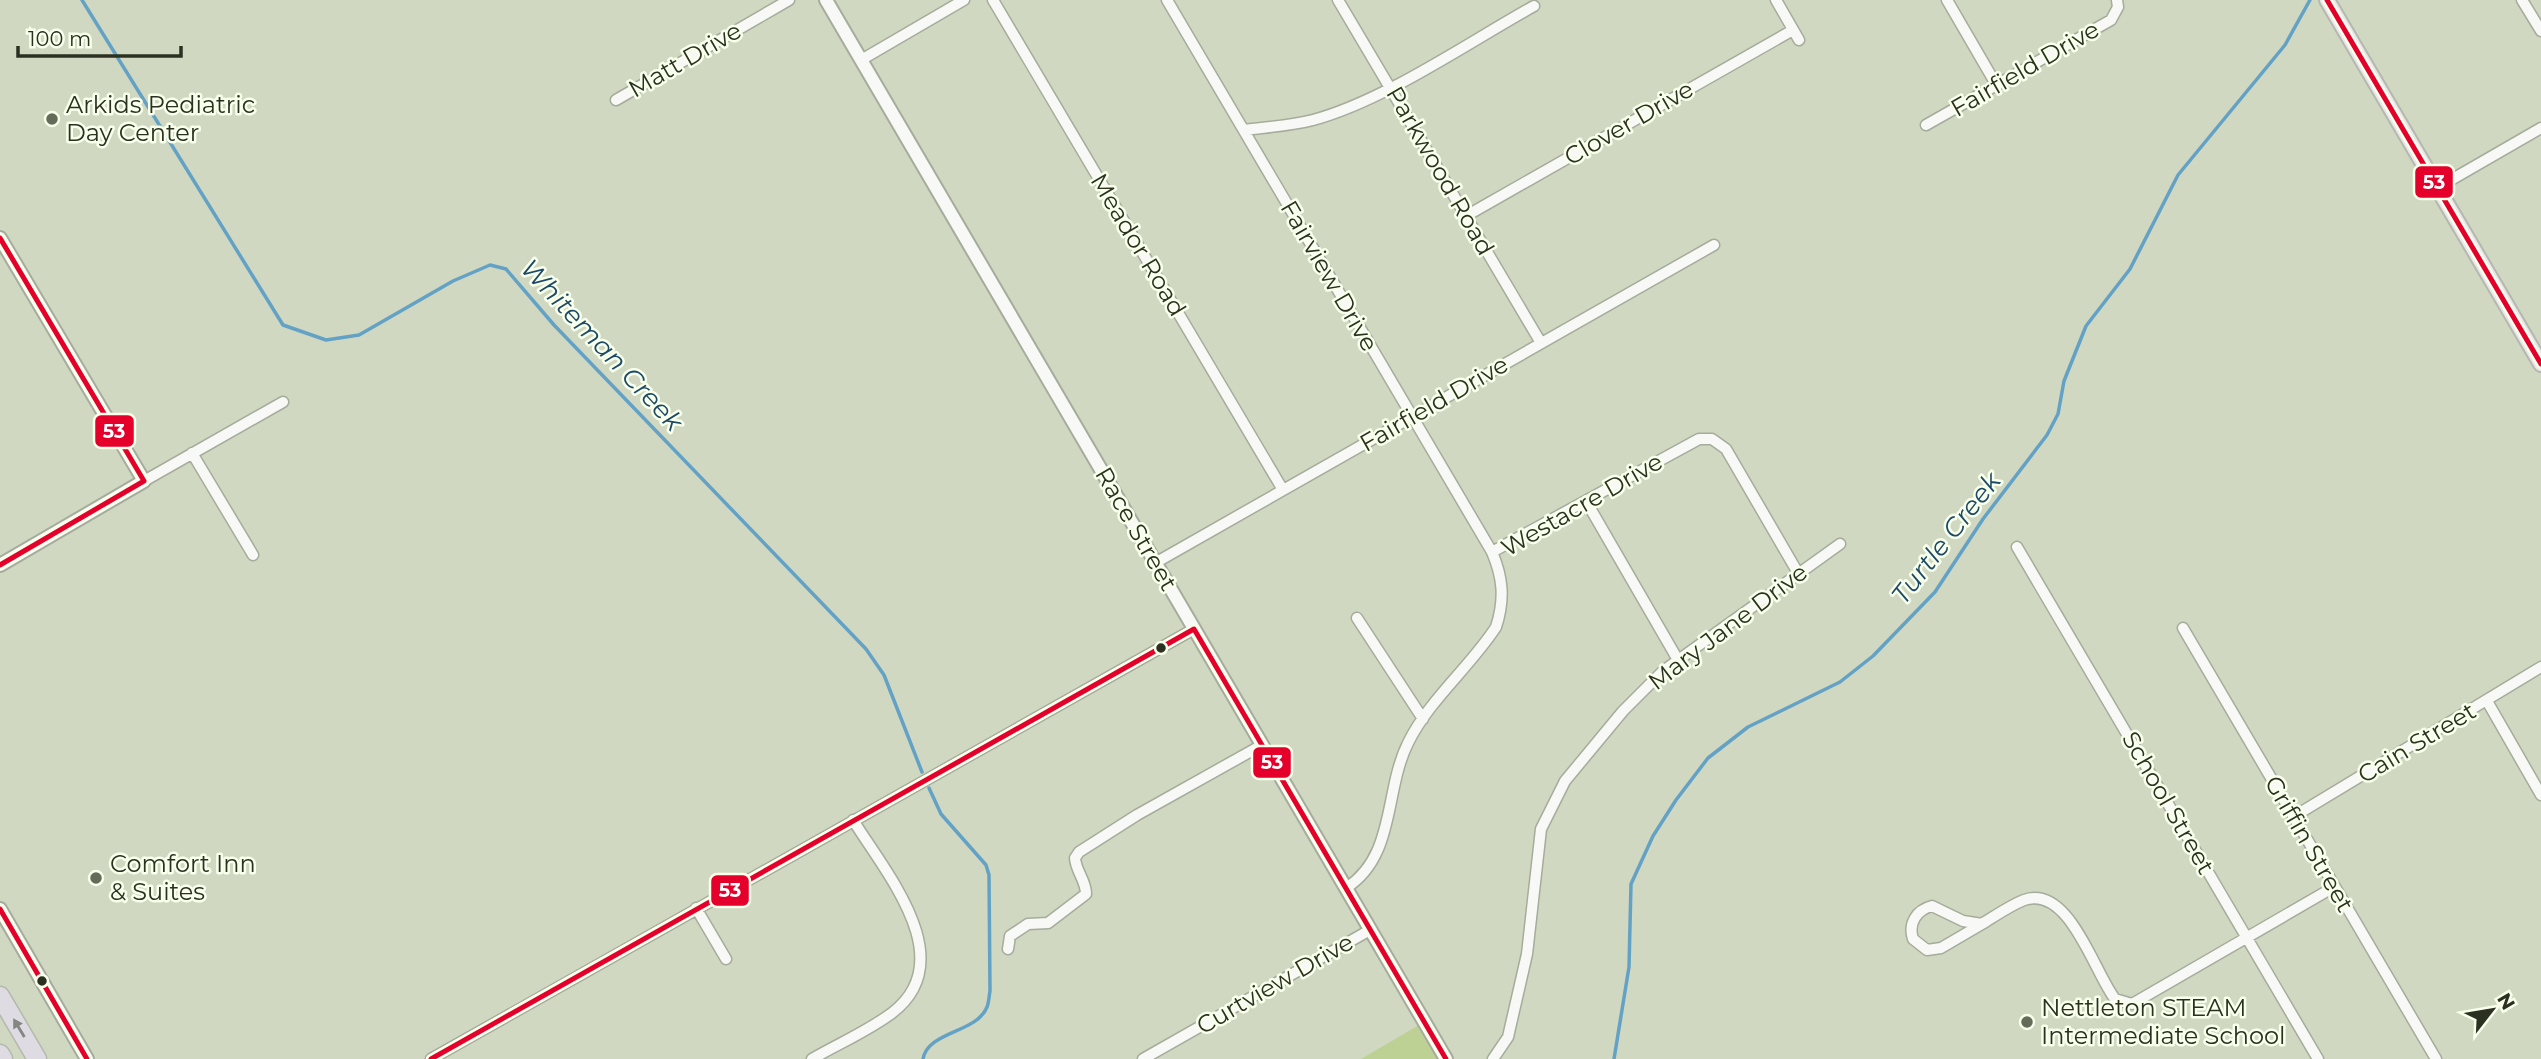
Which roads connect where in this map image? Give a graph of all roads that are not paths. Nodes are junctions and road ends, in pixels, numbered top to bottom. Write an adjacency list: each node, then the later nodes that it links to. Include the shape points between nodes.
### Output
1 (789, 0): 19 (street, Matt Drive)
2 (826, 0): 16 (street, Race Street)
3 (964, 0): 16 (street)
4 (993, 0): 33 (street, Meador Road)
5 (1167, 0): 22 (street, Fairview Drive)
6 (1338, 0): 18 (street, Parkwood Road)
7 (1776, 0): 13 (street)
8 (1947, 0): 17 (street)
9 (2522, 0): 14 (street)
10 (2118, 3): 17 (street, Fairfield Drive, via 2110,20)
11 (2329, 3): 23 (main road)
12 (1534, 6): 18 (street)
13 (1793, 30): 15 (street); 24 (street, Clover Drive)
14 (2541, 31)
15 (1800, 40)
16 (861, 60): 39 (street, Race Street)
17 (1997, 86): 20 (street, Fairfield Drive)
18 (1390, 87): 22 (street, via 1314,120); 24 (street, Parkwood Road)
19 (616, 100)
20 (1926, 125)
21 (2541, 128): 23 (street)
22 (1244, 130): 30 (street, Fairview Drive)
23 (2437, 188): 28 (main road)
24 (1466, 216): 27 (street, Parkwood Road)
25 (0, 238): 32 (street)
26 (1713, 245): 27 (street, Fairfield Drive)
27 (1541, 343): 30 (street, Fairfield Drive)
28 (2541, 364)
29 (283, 402): 31 (street)
30 (1411, 417): 33 (street, Fairfield Drive); 37 (street, Fairview Drive)
31 (192, 453): 32 (street); 38 (street)
32 (144, 481): 40 (street)
33 (1283, 490): 39 (street, Fairfield Drive)
34 (1586, 501): 37 (street, Westacre Drive); 41 (street, Westacre Drive, via 1699,439 1712,439 1726,449); 45 (street)
35 (1840, 544): 41 (street, Mary Jane Drive)
36 (2017, 547): 59 (street, School Street)
37 (1492, 552): 48 (street, Westacre Drive, via 1503,580 1496,626)
38 (253, 555)
39 (1155, 563): 44 (street, Race Street)
40 (0, 565)
41 (1798, 573): 45 (street, Mary Jane Drive)
42 (1357, 618): 48 (street)
43 (2183, 628): 51 (street, Griffin Street)
44 (1194, 629): 49 (street, Race Street); 52 (street)
45 (1678, 660): 69 (street, Mary Jane Drive, via 1623,711 1564,781 1547,812 1536,858 1532,923 1516,1007 1508,1037)
46 (2541, 667): 47 (street, Cain Street)
47 (2487, 701): 50 (street); 51 (street, Cain Street)
48 (1423, 719): 54 (street, Westacre Drive, via 1406,744 1376,857)
49 (1262, 744): 54 (street, Race Street); 60 (street, via 1079,852 1075,865 1086,883 1086,894 1048,923 1028,924 1010,936)
50 (2541, 795)
51 (2293, 817): 53 (street, Griffin Street)
52 (853, 820): 55 (street); 66 (street, via 915,921 921,947 919,970 909,994 891,1014)
53 (2334, 887): 59 (street); 71 (street, Griffin Street)
54 (1346, 888): 58 (street, Race Street)
55 (696, 908): 61 (street); 65 (street)
56 (0, 909): 64 (street)
57 (1982, 924): 57 (street, via 1941,948 1927,950 1917,945 1911,933 1914,918 1931,906); 59 (street, via 2023,900 2048,900 2065,913 2111,994 2121,1003 2136,1004)
58 (1370, 930): 67 (street, Curtview Drive); 68 (street, Race Street)
59 (2247, 938): 70 (street, School Street)
60 (1008, 949)
61 (726, 959)
62 (0, 996): 63 (highway, one-way to 62)
63 (37, 1059)
64 (87, 1059)
65 (431, 1059)
66 (812, 1059)
67 (1143, 1059)
68 (1446, 1059)
69 (1493, 1059)
70 (2318, 1059)
71 (2436, 1059)

